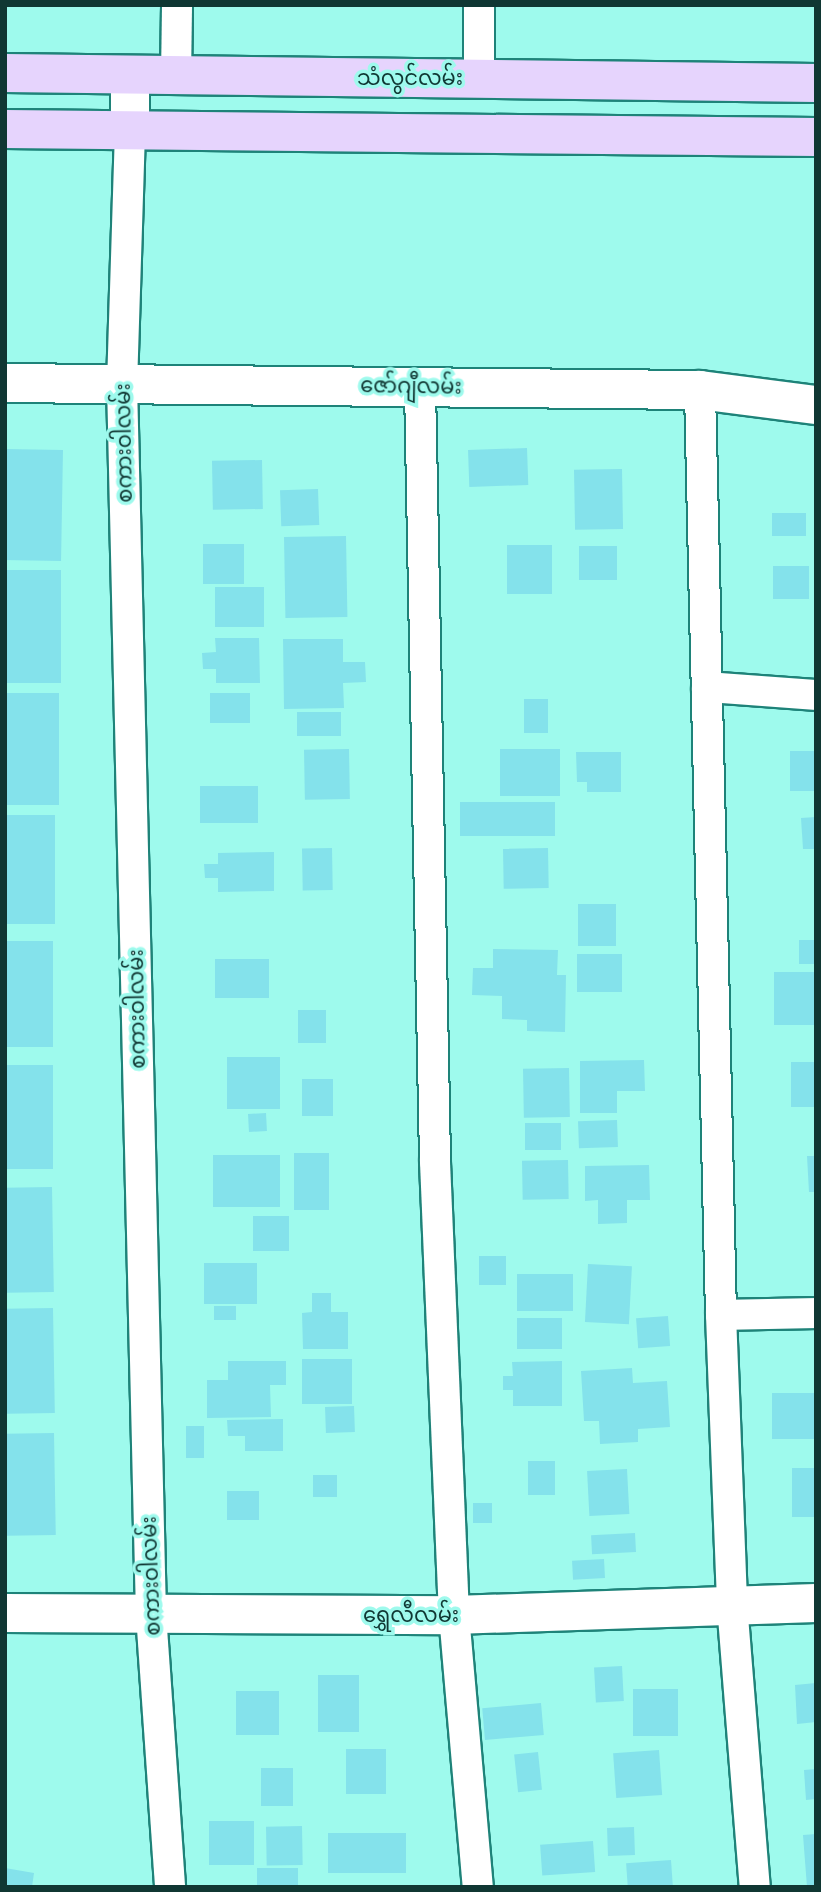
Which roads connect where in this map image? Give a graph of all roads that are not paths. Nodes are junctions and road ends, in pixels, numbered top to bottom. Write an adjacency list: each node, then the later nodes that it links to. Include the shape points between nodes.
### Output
1 (177, 5): 5 (street)
2 (479, 5): 6 (street)
3 (5, 73): 4 (main road, သံလွင်လမ်း)
4 (130, 77): 5 (main road, သံလွင်လမ်း); 9 (street)
5 (176, 78): 6 (main road, သံလွင်လမ်း)
6 (479, 78): 7 (main road, သံလွင်လမ်း)
7 (816, 83)
8 (5, 129): 9 (main road)
9 (130, 131): 10 (main road); 12 (street, စကားဝါလမ်း)
10 (816, 137)
11 (5, 383): 12 (street, ဇော်ဂျီလမ်း)
12 (122, 384): 13 (street, ဇော်ဂျီလမ်း); 23 (street, စကားဝါလမ်း)
13 (420, 386): 14 (street, ဇော်ဂျီလမ်း); 24 (street, via 435,1162)
14 (700, 390): 15 (street, ဇော်ဂျီလမ်း); 16 (street)
15 (816, 405)
16 (707, 687): 17 (street); 19 (street)
17 (816, 695)
18 (816, 1313): 19 (street)
19 (721, 1315): 21 (street)
20 (816, 1603): 21 (street, ရွှေလီလမ်း)
21 (732, 1604): 24 (street, ရွှေလီလမ်း); 27 (street)
22 (5, 1613): 23 (street, ရွှေလီလမ်း)
23 (151, 1614): 24 (street, ရွှေလီလမ်း); 25 (street, စကားဝါလမ်း)
24 (454, 1615): 26 (street)
25 (170, 1887)
26 (478, 1887)
27 (755, 1887)

